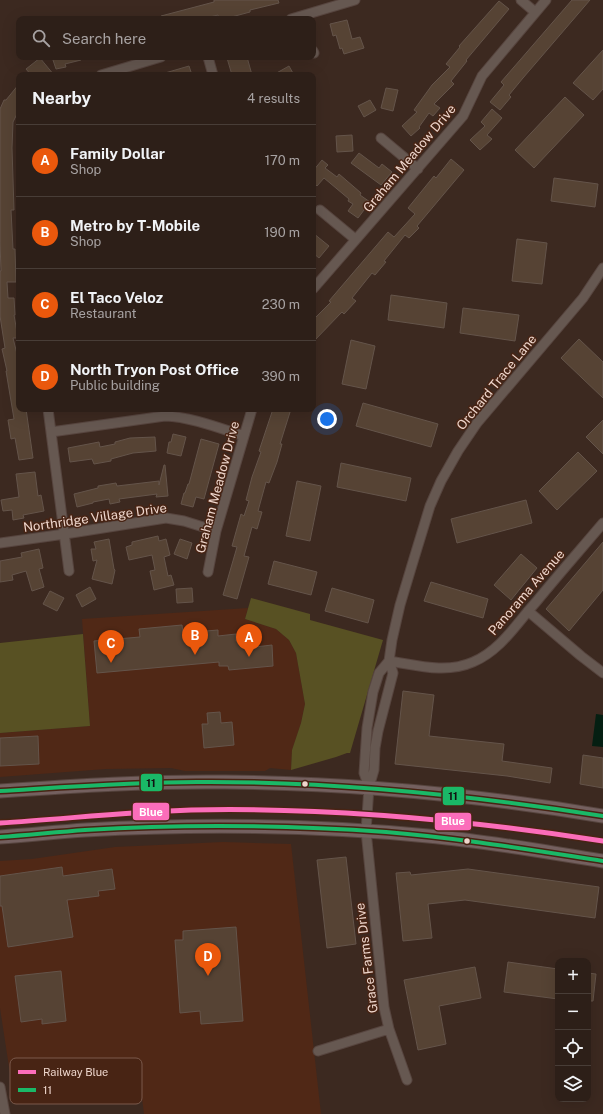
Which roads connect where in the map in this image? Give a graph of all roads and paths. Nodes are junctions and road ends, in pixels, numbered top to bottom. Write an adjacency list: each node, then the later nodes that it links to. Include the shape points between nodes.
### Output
1 (355, 0): 5 (street)
2 (521, 0): 4 (street)
3 (546, 0): 4 (street, Graham Meadow Drive)
4 (535, 12): 11 (street, Graham Meadow Drive, via 482,76 463,116)
5 (307, 16)
6 (152, 60): 8 (street)
7 (209, 60): 9 (street)
8 (118, 72)
9 (212, 72)
10 (381, 138): 11 (street)
11 (418, 169): 13 (street, Graham Meadow Drive)
12 (320, 210): 13 (street)
13 (356, 239): 15 (street, Graham Meadow Drive)
14 (603, 268): 27 (street, Orchard Trace Lane, via 583,298 477,423 441,481 426,518 400,605)
15 (316, 286)
16 (48, 412): 18 (street)
17 (251, 412): 19 (street, Graham Meadow Drive)
18 (51, 432): 19 (street, via 174,416); 22 (street)
19 (244, 436): 21 (street, Graham Meadow Drive)
20 (603, 523): 26 (street, Panorama Avenue)
21 (216, 531): 22 (street, Northridge Village Drive, via 184,521 157,518); 25 (street, Graham Meadow Drive)
22 (65, 534): 23 (street, Northridge Village Drive); 24 (street)
23 (0, 543)
24 (69, 571)
25 (208, 572)
26 (528, 611): 27 (street, Panorama Avenue, via 504,641 472,662 455,667 434,668); 28 (street)
27 (389, 661): 29 (street, Orchard Trace Lane, via 393,673 378,731 374,770); 29 (street, Orchard Trace Lane, via 379,673 373,692 364,773)
28 (603, 673)
29 (368, 787): 30 (main road, via 212,782 110,784); 31 (main road, via 434,792); 32 (street, Orchard Trace Lane)
30 (0, 791)
31 (603, 816)
32 (366, 831): 33 (main road, via 152,827); 34 (main road, via 430,836); 35 (street, Grace Farms Drive, via 382,990)
33 (0, 837)
34 (603, 861)
35 (389, 1029): 36 (street); 37 (street, Grace Farms Drive)
36 (318, 1051)
37 (407, 1080)
38 (0, 1087): 39 (street)
39 (5, 1114)

